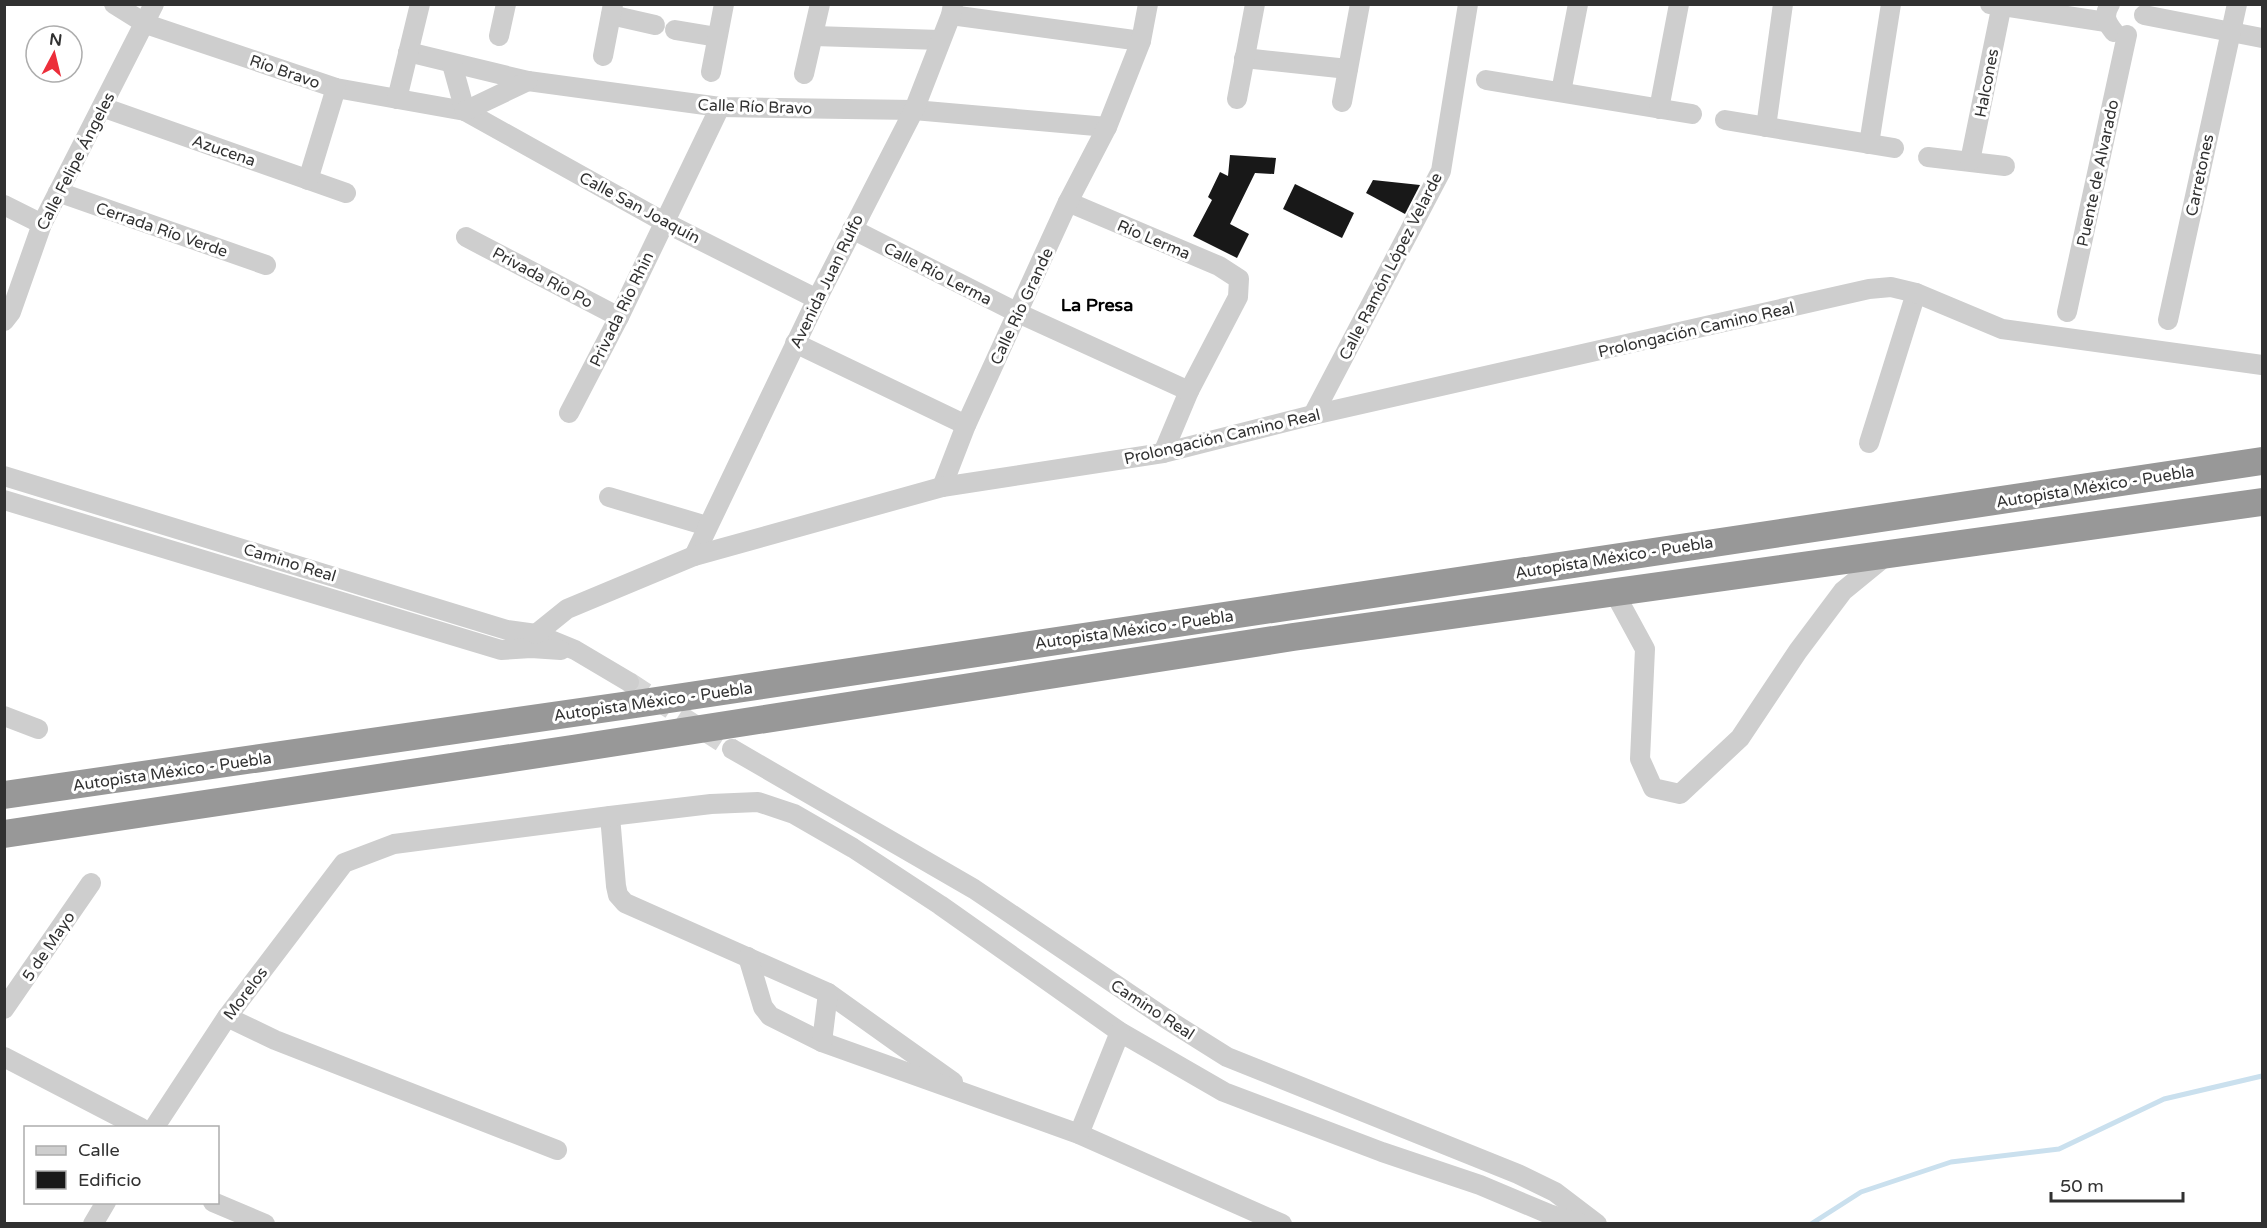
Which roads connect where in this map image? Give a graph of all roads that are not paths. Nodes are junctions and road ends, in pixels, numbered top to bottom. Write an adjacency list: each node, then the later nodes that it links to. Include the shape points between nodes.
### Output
1 (114, 4): 21 (street, Río Bravo)
2 (154, 4): 21 (street, Calle Felipe Ángeles)
3 (420, 4): 32 (street)
4 (506, 4): 26 (street)
5 (724, 4): 28 (street)
6 (820, 4): 27 (street)
7 (1148, 4): 31 (street, Calle Río Grande)
8 (1255, 4): 34 (street)
9 (1360, 4): 36 (street)
10 (1468, 4): 81 (street, Calle Ramón López Velarde, via 1441,171)
11 (1578, 4): 42 (street)
12 (1679, 4): 48 (street)
13 (1783, 4): 54 (street)
14 (1891, 4): 55 (street)
15 (2237, 4): 24 (street, Carretones)
16 (1998, 5): 20 (street); 58 (street, Halcones)
17 (612, 10): 22 (street); 33 (street)
18 (952, 10): 30 (street, Avenida Juan Rulfo); 31 (street)
19 (2142, 10): 24 (street); 25 (street, via 2139,28)
20 (2108, 13): 25 (street, via 2114,32)
21 (146, 24): 41 (street, Río Bravo); 46 (street, Calle Felipe Ángeles)
22 (655, 25)
23 (675, 30): 28 (street)
24 (2231, 30): 29 (street); 75 (street, Carretones)
25 (2127, 35): 72 (street, Puente de Alvarado)
26 (499, 36)
27 (814, 36): 30 (street); 38 (street)
28 (717, 38): 37 (street)
29 (2262, 38)
30 (940, 40): 49 (street, Avenida Juan Rulfo)
31 (1141, 41): 53 (street, Calle Río Grande)
32 (408, 52): 35 (street, Calle Río Bravo); 43 (street)
33 (603, 57)
34 (1244, 58): 36 (street); 44 (street)
35 (452, 64): 40 (street, Calle Río Bravo); 50 (street)
36 (1348, 69): 45 (street)
37 (711, 72)
38 (804, 74)
39 (1486, 80): 42 (street)
40 (528, 81): 47 (street, Calle Río Bravo); 50 (street)
41 (336, 88): 43 (street, Río Bravo); 60 (street)
42 (1561, 92): 48 (street)
43 (397, 99): 50 (street, Río Bravo)
44 (1237, 99)
45 (1342, 102)
46 (102, 107): 60 (street, Azucena); 61 (street, Calle Felipe Ángeles)
47 (720, 107): 49 (street, Calle Río Bravo); 65 (street, Privada Río Rhin)
48 (1659, 109): 51 (street)
49 (914, 110): 53 (street, Calle Río Bravo); 67 (street, Avenida Juan Rulfo)
50 (465, 111): 65 (street, Calle San Joaquín)
51 (1692, 114)
52 (1725, 120): 54 (street)
53 (1107, 127): 63 (street, Calle Río Grande)
54 (1766, 127): 55 (street)
55 (1869, 144): 56 (street)
56 (1894, 148)
57 (1928, 157): 58 (street)
58 (1971, 161): 59 (street)
59 (2005, 166)
60 (308, 180): 62 (street, Azucena)
61 (58, 192): 66 (street, Calle Felipe Ángeles); 69 (street, Cerrada Río Verde)
62 (346, 193)
63 (1068, 202): 73 (street, Calle Río Grande); 79 (street, Río Lerma, via 1219,266 1239,279 1238,297)
64 (4, 205): 66 (street)
65 (664, 222): 71 (street, Calle San Joaquín); 74 (street, Privada Río Rhin)
66 (42, 224): 76 (street, Calle Felipe Ángeles)
67 (852, 229): 71 (street, Avenida Juan Rulfo); 73 (street, Calle Río Lerma)
68 (466, 237): 74 (street, Privada Río Po)
69 (266, 265)
70 (1916, 293): 78 (street, via 2002,329); 81 (street, Prolongación Camino Real, via 1891,287 1858,292); 83 (street)
71 (817, 299): 77 (street, Avenida Juan Rulfo)
72 (2067, 312)
73 (1018, 313): 79 (street, Calle Río Lerma); 82 (street, Calle Río Grande)
74 (619, 317): 80 (street, Privada Río Rhin)
75 (2168, 320)
76 (4, 321)
77 (795, 343): 82 (street); 91 (street, Avenida Juan Rulfo)
78 (2262, 365)
79 (1189, 391): 84 (street)
80 (569, 413)
81 (1313, 415): 84 (street, Prolongación Camino Real)
82 (966, 424): 87 (street, Calle Río Grande)
83 (1869, 443)
84 (1163, 453): 87 (street, Prolongación Camino Real)
85 (2262, 461): 104 (highway, Autopista México - Puebla)
86 (4, 476): 92 (street, Camino Real)
87 (942, 487): 94 (street, Prolongación Camino Real)
88 (609, 497): 91 (street)
89 (4, 500): 95 (street, Camino Real)
90 (2262, 502): 93 (highway, Autopista México - Puebla)
91 (707, 526): 94 (street, Avenida Juan Rulfo)
92 (212, 538): 95 (street); 97 (street, Camino Real)
93 (1888, 554): 96 (highway, Autopista México - Puebla); 96 (street, via 1844,591 1740,738 1680,794 1653,788 1640,759 1646,649)
94 (694, 556): 99 (street, Prolongación Camino Real, via 567,609)
95 (202, 560): 98 (street, Camino Real)
96 (1614, 592): 106 (highway, Autopista México - Puebla, via 1293,637)
97 (427, 604): 98 (street); 99 (street, Camino Real)
98 (420, 626): 99 (street, Camino Real, via 501,651)
99 (534, 641): 100 (street, Camino Real, via 575,651)
100 (629, 681)
101 (4, 716): 102 (street)
102 (38, 729)
103 (732, 749): 126 (street, Camino Real, via 974,889 1227,1057 1518,1174 1555,1192)
104 (4, 795)
105 (610, 816): 108 (street, via 616,886 625,903); 111 (street, Morelos, via 394,844 344,863); 112 (street, via 758,802 794,814 930,899)
106 (4, 834)
107 (91, 883): 110 (street, 5 de Mayo)
108 (748, 957): 109 (street); 113 (street, via 770,1016)
109 (828, 993): 113 (street); 115 (street)
110 (4, 1009)
111 (227, 1017): 117 (street, Morelos); 119 (street, via 274,1040)
112 (1120, 1032): 118 (street); 125 (street, via 1224,1092)
113 (822, 1042): 115 (street)
114 (4, 1057): 116 (street)
115 (972, 1095): 118 (street)
116 (137, 1126)
117 (155, 1126)
118 (1079, 1134): 124 (street)
119 (557, 1149)
120 (105, 1204): 122 (street)
121 (215, 1204): 123 (street)
122 (93, 1224)
123 (265, 1224)
124 (1282, 1224)
125 (1581, 1224)
126 (1597, 1224)

